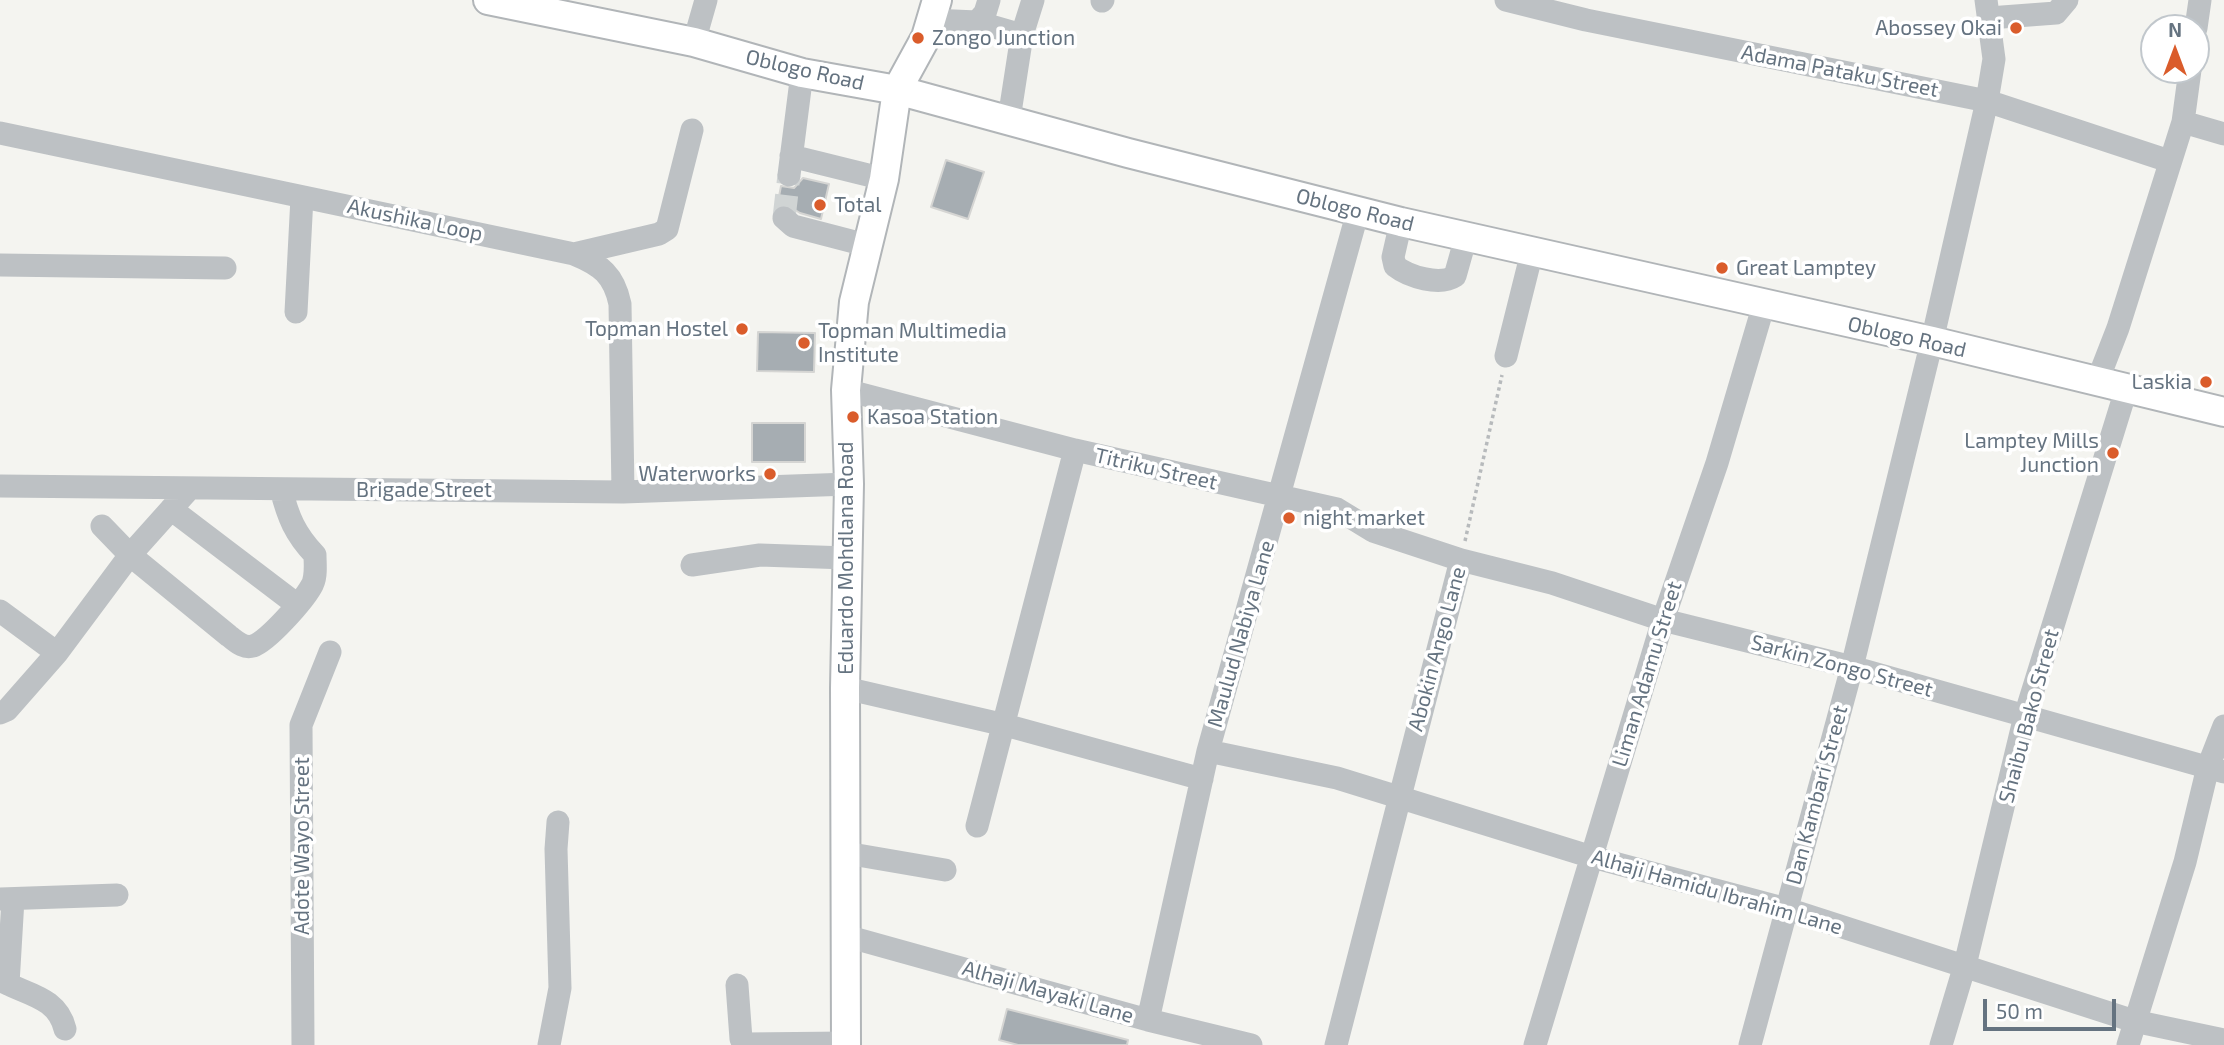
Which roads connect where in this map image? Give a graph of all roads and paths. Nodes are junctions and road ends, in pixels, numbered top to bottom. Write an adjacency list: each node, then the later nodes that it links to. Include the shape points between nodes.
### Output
1 (488, 0): 11 (main road, Oblogo Road)
2 (706, 0): 11 (street)
3 (989, 0): 9 (street)
4 (1033, 0): 10 (street)
5 (1506, 0): 15 (street, Adama Pataku Street)
6 (2067, 0): 7 (street, via 2056,13)
7 (1987, 9): 15 (street, Dan Kambari Street, via 1994,59)
8 (934, 10): 9 (street); 14 (main road, Eduardo Mohdlana Road, via 926,37)
9 (977, 22): 10 (street)
10 (1022, 36): 16 (street)
11 (694, 42): 12 (main road, Oblogo Road)
12 (802, 73): 14 (main road, Oblogo Road); 22 (street, via 790,165)
13 (2188, 84): 17 (street)
14 (897, 90): 16 (main road, Oblogo Road); 22 (main road, Eduardo Mohdlana Road)
15 (1987, 101): 21 (street, Adama Pataku Street); 35 (street, Dan Kambari Street)
16 (1009, 119): 24 (main road, Oblogo Road)
17 (2183, 122): 20 (street); 21 (street)
18 (692, 130): 30 (street, via 667,229)
19 (0, 133): 23 (street, Akushika Loop)
20 (2224, 134)
21 (2169, 161): 37 (street)
22 (884, 179): 28 (main road, Eduardo Mohdlana Road)
23 (302, 197): 30 (street, Akushika Loop); 34 (street)
24 (1358, 211): 26 (main road, Oblogo Road); 47 (street, Maulud Nabiya Lane)
25 (784, 218): 28 (street, via 793,226)
26 (1401, 222): 27 (main road, Oblogo Road); 27 (street, via 1395,266 1439,281 1455,275)
27 (1466, 237): 29 (main road, Oblogo Road)
28 (866, 245): 38 (main road, Eduardo Mohdlana Road, via 854,302)
29 (1532, 252): 33 (main road, Oblogo Road); 36 (street)
30 (574, 254): 46 (street, Akushika Loop, via 601,267 616,285 620,304)
31 (0, 265): 32 (street)
32 (225, 268)
33 (1764, 304): 35 (main road, Oblogo Road); 56 (street, Liman Adamu Street, via 1717,463)
34 (296, 312)
35 (1932, 341): 37 (main road, Oblogo Road); 59 (street, Dan Kambari Street)
36 (1506, 356): 52 (path, Abokin Ango Lane)
37 (2097, 382): 39 (main road, Oblogo Road)
38 (846, 390): 41 (street, Titriku Street); 42 (main road, Eduardo Mohdlana Road)
39 (2126, 390): 40 (main road, Oblogo Road); 62 (street, Shaibu Bako Street)
40 (2224, 412)
41 (1075, 450): 47 (street, Titriku Street); 63 (street)
42 (849, 484): 46 (street, Brigade Street); 51 (main road, Eduardo Mohdlana Road)
43 (0, 486): 44 (street, Brigade Street)
44 (190, 488): 45 (street, Brigade Street); 48 (street)
45 (281, 489): 46 (street, Brigade Street); 54 (street, via 297,537 315,555 312,586)
46 (623, 492)
47 (1279, 498): 52 (street, Titriku Street, via 1337,509 1373,531); 65 (street, Maulud Nabiya Lane)
48 (171, 509): 50 (street); 54 (street)
49 (102, 527): 50 (street)
50 (130, 555): 54 (street, via 242,646 252,647 268,637); 58 (street)
51 (847, 558): 53 (street, via 760,555); 60 (main road, Eduardo Mohdlana Road)
52 (1461, 561): 56 (street, Sarkin Zongo Street, via 1552,583); 68 (street, Abokin Ango Lane)
53 (692, 565)
54 (296, 604)
55 (0, 611): 58 (street)
56 (1663, 620): 59 (street, Sarkin Zongo Street); 72 (street, Liman Adamu Street)
57 (330, 652): 86 (street, Adote Wayo Street, via 301,725)
58 (57, 653): 61 (street)
59 (1852, 667): 62 (street, Sarkin Zongo Street); 76 (street, Dan Kambari Street)
60 (845, 688): 63 (street); 71 (main road, Eduardo Mohdlana Road)
61 (0, 713)
62 (2025, 716): 66 (street, Sarkin Zongo Street); 78 (street, Shaibu Bako Street)
63 (1005, 725): 67 (street); 70 (street)
64 (2224, 726): 66 (street)
65 (1208, 751): 67 (street, Maulud Nabiya Lane); 68 (street, Alhaji Hamidu Ibrahim Lane, via 1337,778)
66 (2216, 769): 82 (street)
67 (1202, 779): 81 (street, Maulud Nabiya Lane)
68 (1397, 798): 72 (street, Alhaji Hamidu Ibrahim Lane); 89 (street, Abokin Ango Lane)
69 (558, 822): 87 (street, via 560,988)
70 (977, 827)
71 (846, 853): 73 (street); 77 (main road, Eduardo Mohdlana Road)
72 (1592, 857): 76 (street, Alhaji Hamidu Ibrahim Lane); 90 (street, Liman Adamu Street)
73 (945, 870)
74 (117, 895): 75 (street)
75 (7, 900): 79 (street)
76 (1787, 909): 78 (street, Alhaji Hamidu Ibrahim Lane); 91 (street, Dan Kambari Street)
77 (846, 936): 81 (street, Alhaji Mayaki Lane); 85 (main road, Eduardo Mohdlana Road)
78 (1965, 965): 82 (street, Alhaji Hamidu Ibrahim Lane); 92 (street, Shaibu Bako Street)
79 (4, 982): 83 (street, via 46,999 56,1007)
80 (737, 985): 85 (street, via 745,1044)
81 (1148, 1020): 88 (street, Alhaji Mayaki Lane)
82 (2134, 1021): 84 (street, Alhaji Hamidu Ibrahim Lane); 93 (street)
83 (65, 1029)
84 (2224, 1040)
85 (846, 1044)
86 (303, 1045)
87 (549, 1045)
88 (1251, 1045)
89 (1336, 1045)
90 (1535, 1045)
91 (1750, 1045)
92 (1941, 1045)
93 (2128, 1045)

